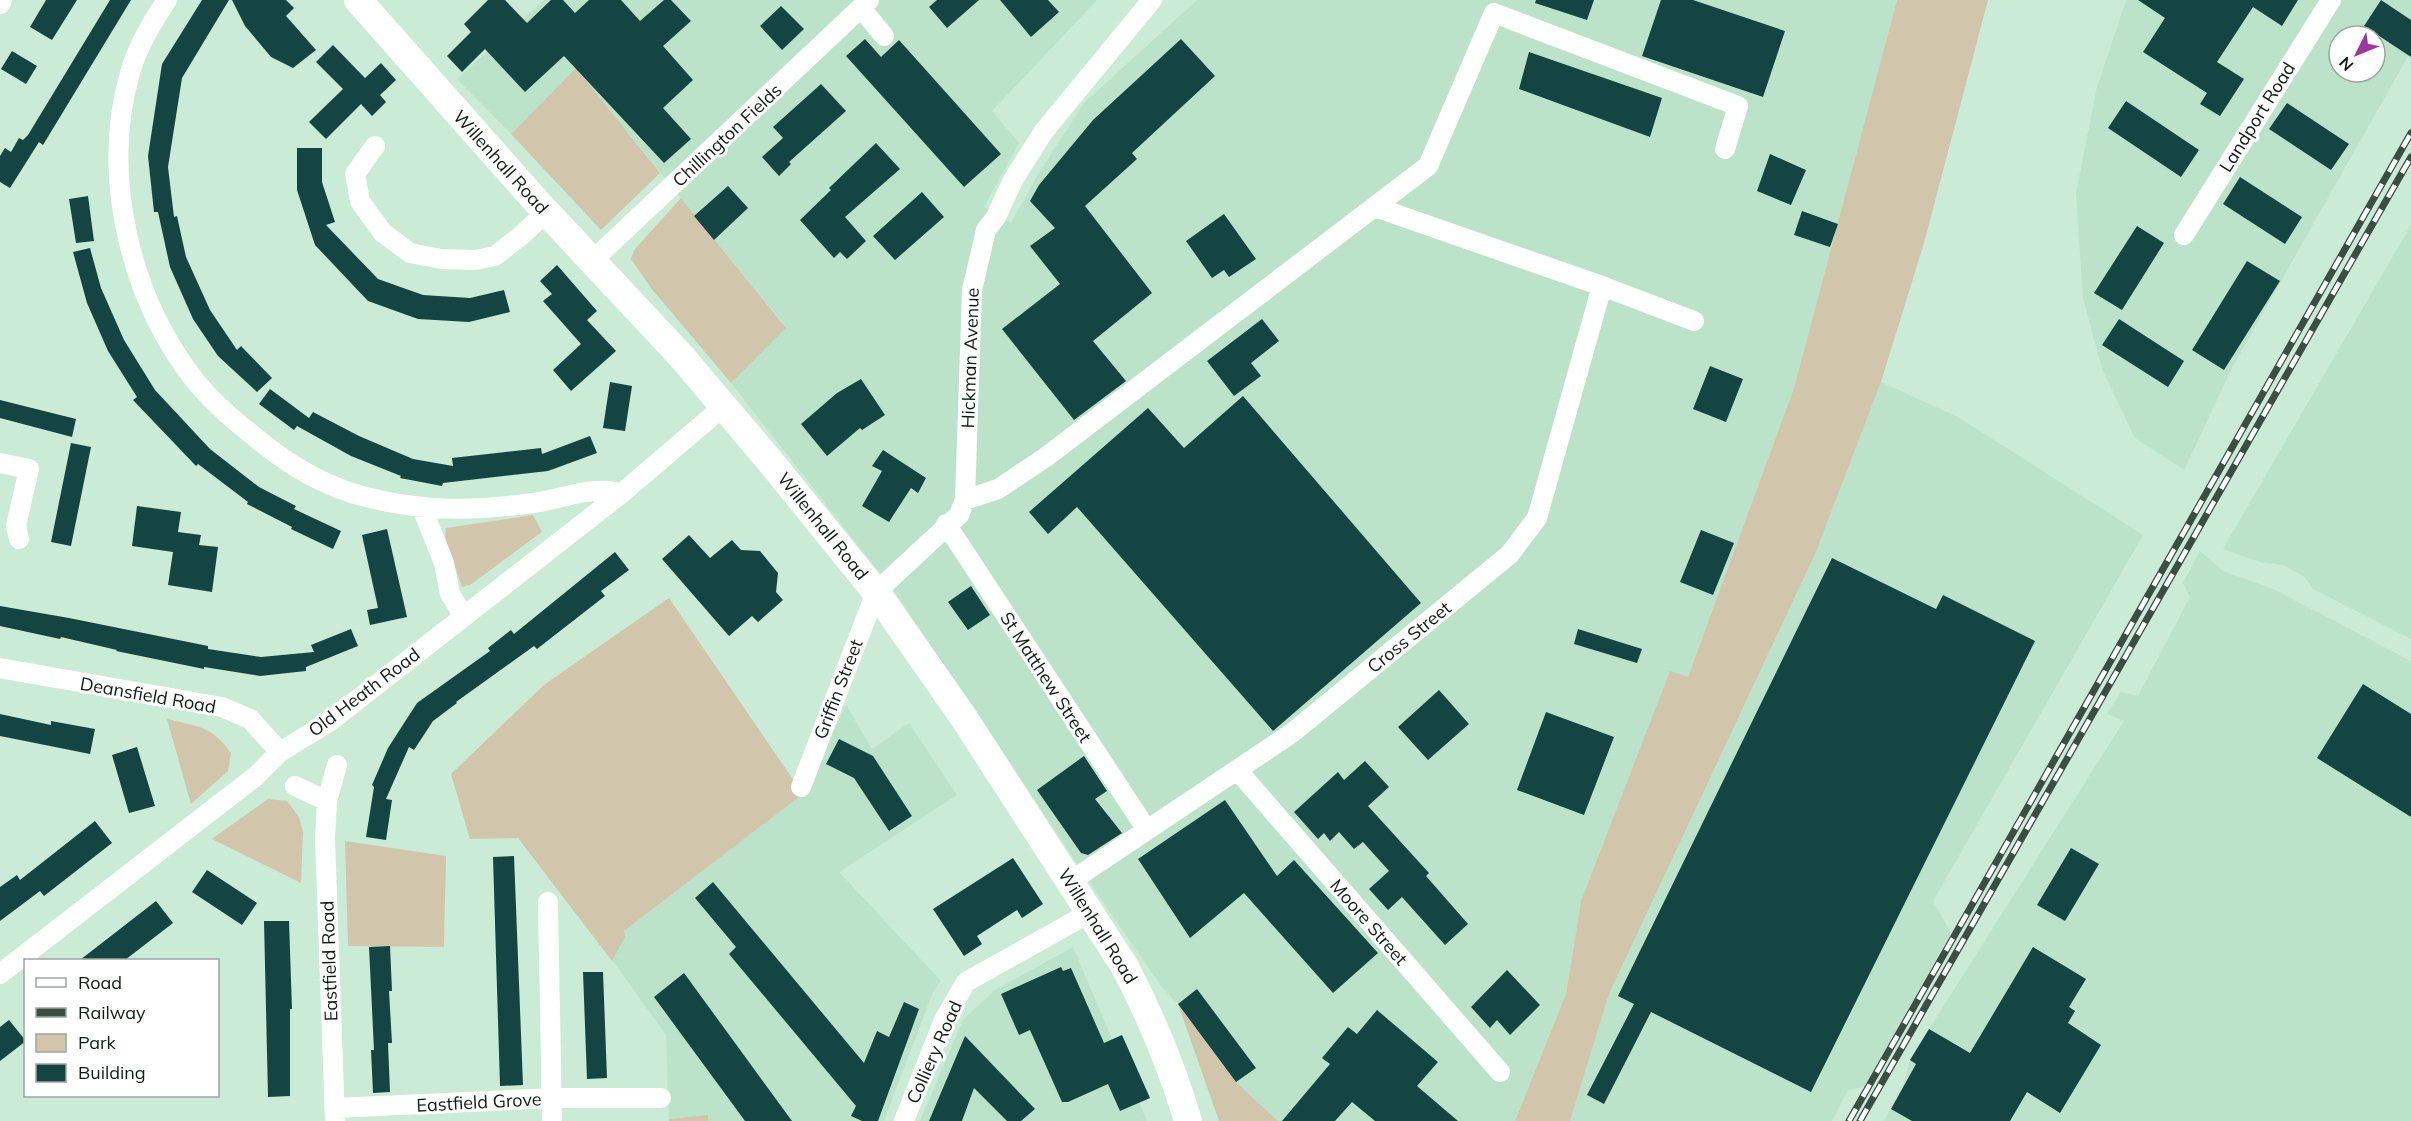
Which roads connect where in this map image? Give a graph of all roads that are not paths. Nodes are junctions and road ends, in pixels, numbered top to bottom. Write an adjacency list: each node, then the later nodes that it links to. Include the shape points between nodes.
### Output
1 (167, 0): 19 (street, via 130,72 119,133 125,228 152,308 193,378 230,416 287,462 365,497)
2 (358, 0): 10 (highway, Willenhall Road)
3 (1152, 0): 18 (street, Hickman Avenue, via 1044,131 986,230 972,290)
4 (2331, 0): 11 (street, Landport Road)
5 (865, 4): 6 (street, Chillington Fields); 12 (street, Chillington Fields)
6 (884, 36)
7 (375, 146): 10 (street, via 355,174 360,201 382,232 410,253 441,259 495,256)
8 (1725, 149): 9 (street, via 1738,106 1494,14 1428,166)
9 (1375, 207): 13 (street); 18 (street, via 1046,457 998,489)
10 (546, 212): 12 (highway, Willenhall Road)
11 (2184, 235)
12 (592, 261): 15 (highway, Willenhall Road)
13 (1602, 286): 14 (street); 27 (street, Cross Street, via 1537,518 1510,554 1292,733)
14 (1694, 321)
15 (724, 405): 17 (street, Old Heath Road); 22 (highway, Willenhall Road)
16 (0, 463): 21 (street, via 29,469 16,526)
17 (622, 493): 19 (street, via 595,491 468,510); 23 (street, Old Heath Road)
18 (965, 500): 20 (street, via 959,514)
19 (422, 508): 23 (street, via 444,563 450,594)
20 (946, 524): 22 (street); 31 (street, St Matthew Street)
21 (19, 539)
22 (876, 592): 29 (street, Griffin Street); 32 (highway, Willenhall Road)
23 (464, 616): 25 (street, Old Heath Road, via 329,722)
24 (0, 668): 25 (street, Deansfield Road, via 222,707 250,719)
25 (280, 752): 35 (street, Old Heath Road, via 256,776)
26 (337, 765): 30 (street, Eastfield Road)
27 (1238, 771): 31 (street, Cross Street); 36 (street, Moore Street)
28 (295, 786): 30 (street)
29 (801, 787)
30 (327, 801): 39 (street, Eastfield Road)
31 (1147, 830): 32 (street, Cross Street)
32 (1071, 881): 34 (highway, Willenhall Road)
33 (548, 902): 37 (street, Eastfield Grove)
34 (1091, 912): 41 (street, Colliery Road, via 966,982 944,1020); 42 (highway, Willenhall Road, via 1140,994 1173,1072)
35 (0, 974)
36 (1500, 1072)
37 (551, 1098): 38 (street, Eastfield Grove); 39 (street, Eastfield Grove); 40 (street, Eastfield Grove)
38 (661, 1098)
39 (335, 1114)
40 (552, 1121)
41 (904, 1121)
42 (1188, 1121)

